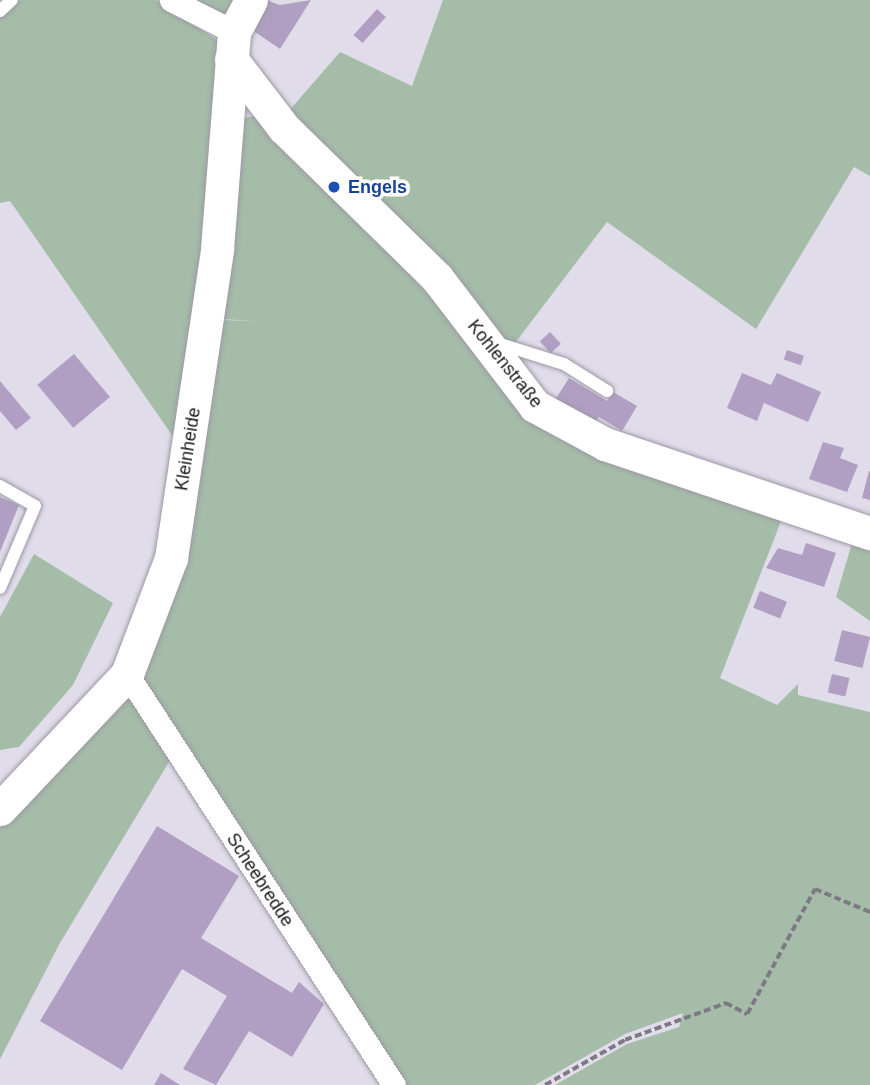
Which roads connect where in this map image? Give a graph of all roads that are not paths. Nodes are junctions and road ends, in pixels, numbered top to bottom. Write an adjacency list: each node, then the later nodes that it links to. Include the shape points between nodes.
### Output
1 (12, 0): 4 (lane)
2 (172, 0): 5 (street)
3 (251, 0): 5 (street)
4 (0, 11)
5 (232, 45): 6 (street, Kohlenstraße, via 284,128 418,258); 11 (street, Kleinheide, via 217,248 171,558)
6 (483, 339): 7 (lane, via 564,364); 9 (street, Kohlenstraße, via 535,406 577,433)
7 (607, 391)
8 (0, 486): 10 (lane, via 35,506)
9 (870, 533)
10 (0, 589)
11 (127, 674): 12 (street, Kleinheide); 13 (street, Scheebredde)
12 (0, 808)
13 (394, 1085)

